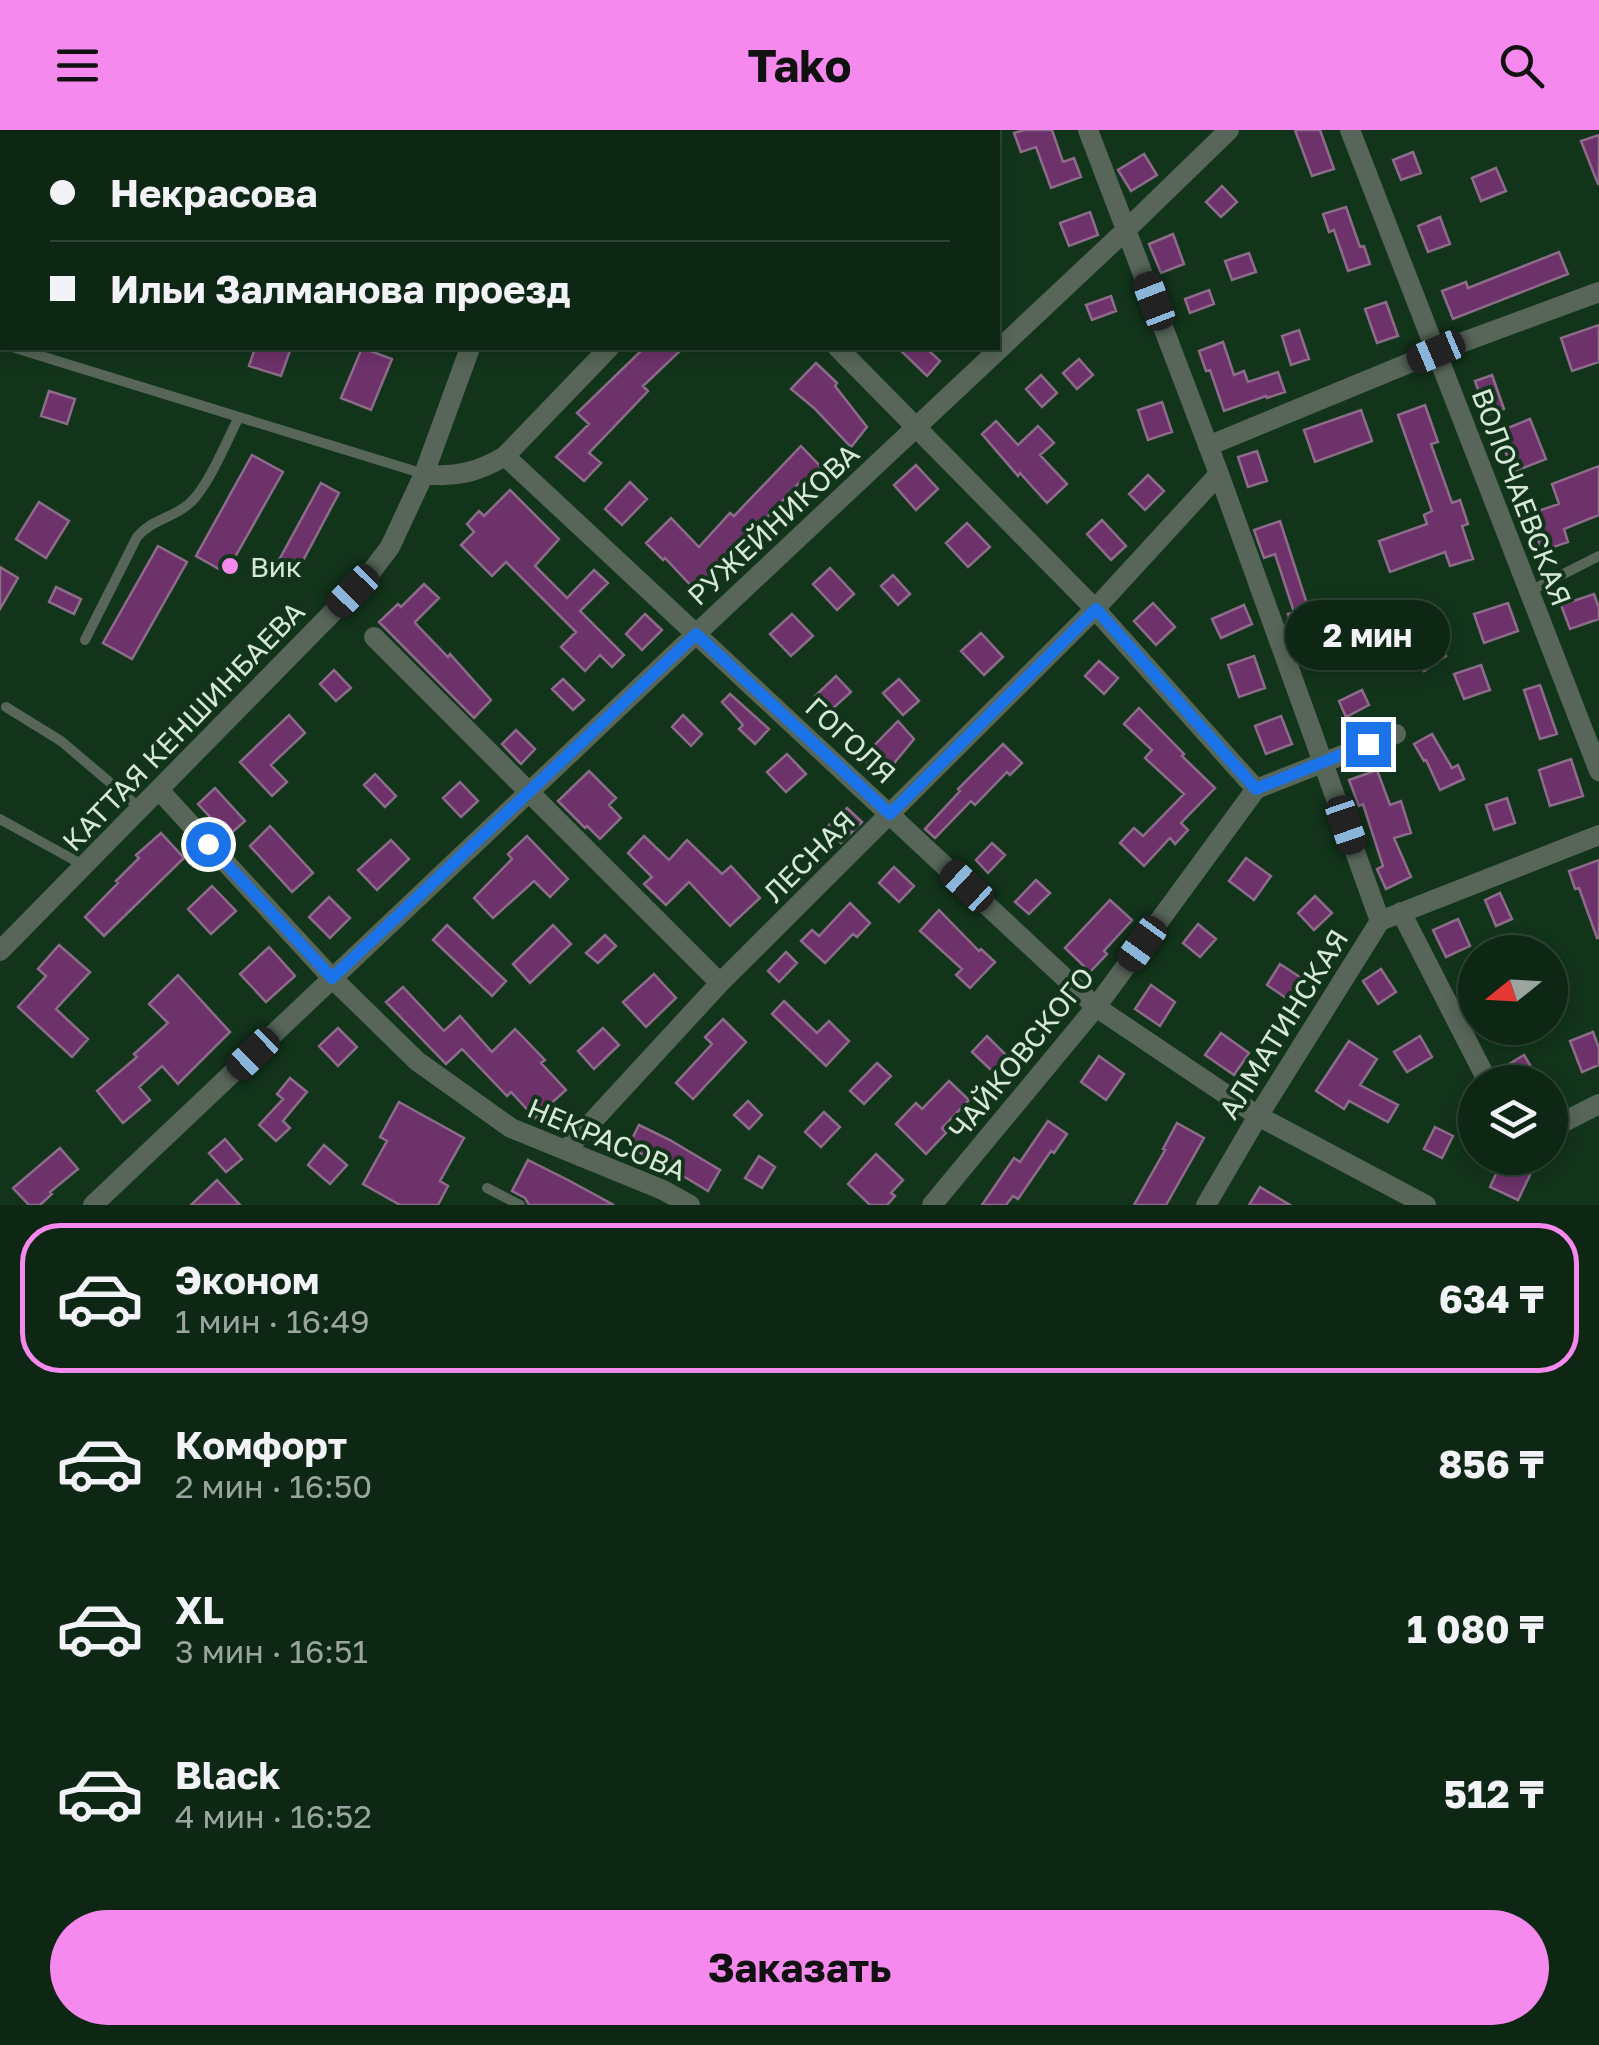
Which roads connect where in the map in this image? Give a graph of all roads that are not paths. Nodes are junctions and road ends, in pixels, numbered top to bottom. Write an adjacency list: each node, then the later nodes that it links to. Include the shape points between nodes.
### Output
1 (1088, 130): 4 (street)
2 (1228, 130): 4 (street, РУЖЕЙНИКОВА)
3 (1350, 130): 12 (street, ВОЛОЧАЕВСКАЯ)
4 (1127, 229): 6 (street, РУЖЕЙНИКОВА); 15 (street)
5 (1599, 292): 12 (street)
6 (1000, 348)
7 (23, 350): 13 (lane)
8 (469, 350): 17 (street, КАТТАЯ КЕНШИНБАЕВА)
9 (606, 350): 16 (street)
10 (840, 350): 14 (street)
11 (998, 350): 14 (street, РУЖЕЙНИКОВА)
12 (1436, 352): 15 (street); 20 (street, ВОЛОЧАЕВСКАЯ)
13 (239, 416): 17 (lane); 24 (lane, via 190,503 137,537)
14 (917, 426): 21 (street); 22 (street, РУЖЕЙНИКОВА)
15 (1208, 446): 18 (street)
16 (504, 456): 17 (street, via 460,475); 22 (street, ГОГОЛЯ)
17 (424, 474): 30 (street, КАТТАЯ КЕНШИНБАЕВА, via 378,563)
18 (1219, 474): 21 (street, ЛЕСНАЯ); 27 (street)
19 (1599, 556): 20 (lane)
20 (1529, 592): 28 (street, ВОЛОЧАЕВСКАЯ)
21 (1096, 609): 29 (street); 33 (street, ЛЕСНАЯ)
22 (696, 634): 31 (street, РУЖЕЙНИКОВА); 33 (street, ГОГОЛЯ)
23 (374, 638): 31 (street)
24 (84, 640)
25 (6, 707): 32 (lane, via 61,741)
26 (1396, 734): 27 (street)
27 (1324, 762): 29 (street); 38 (street)
28 (1599, 771)
29 (1256, 789): 42 (street, ЧАЙКОВСКОГО)
30 (159, 790): 32 (street, КАТТАЯ КЕНШИНБАЕВА); 40 (street, НЕКРАСОВА)
31 (528, 792): 40 (street, РУЖЕЙНИКОВА); 41 (street)
32 (140, 809): 36 (street, КАТТАЯ КЕНШИНБАЕВА)
33 (890, 814): 41 (street, ЛЕСНАЯ); 42 (street, ГОГОЛЯ)
34 (0, 819): 36 (lane)
35 (1599, 835): 37 (street, АЛМАТИНСКАЯ)
36 (84, 866): 39 (street, КАТТАЯ КЕНШИНБАЕВА)
37 (1401, 912): 38 (street, АЛМАТИНСКАЯ); 43 (street)
38 (1380, 920): 45 (street, АЛМАТИНСКАЯ)
39 (0, 951)
40 (332, 978): 47 (street, НЕКРАСОВА, via 417,1061 511,1128); 49 (street, РУЖЕЙНИКОВА)
41 (720, 982): 47 (street, ЛЕСНАЯ)
42 (1096, 1007): 45 (street, ГОГОЛЯ); 52 (street, ЧАЙКОВСКОГО)
43 (1479, 1065)
44 (1599, 1104): 46 (street)
45 (1258, 1116): 53 (street, АЛМАТИНСКАЯ); 54 (street, ГОГОЛЯ)
46 (1568, 1120)
47 (566, 1150): 51 (street, НЕКРАСОВА)
48 (487, 1188): 50 (lane)
49 (93, 1205)
50 (520, 1205)
51 (690, 1205)
52 (932, 1205)
53 (1206, 1205)
54 (1426, 1205)

